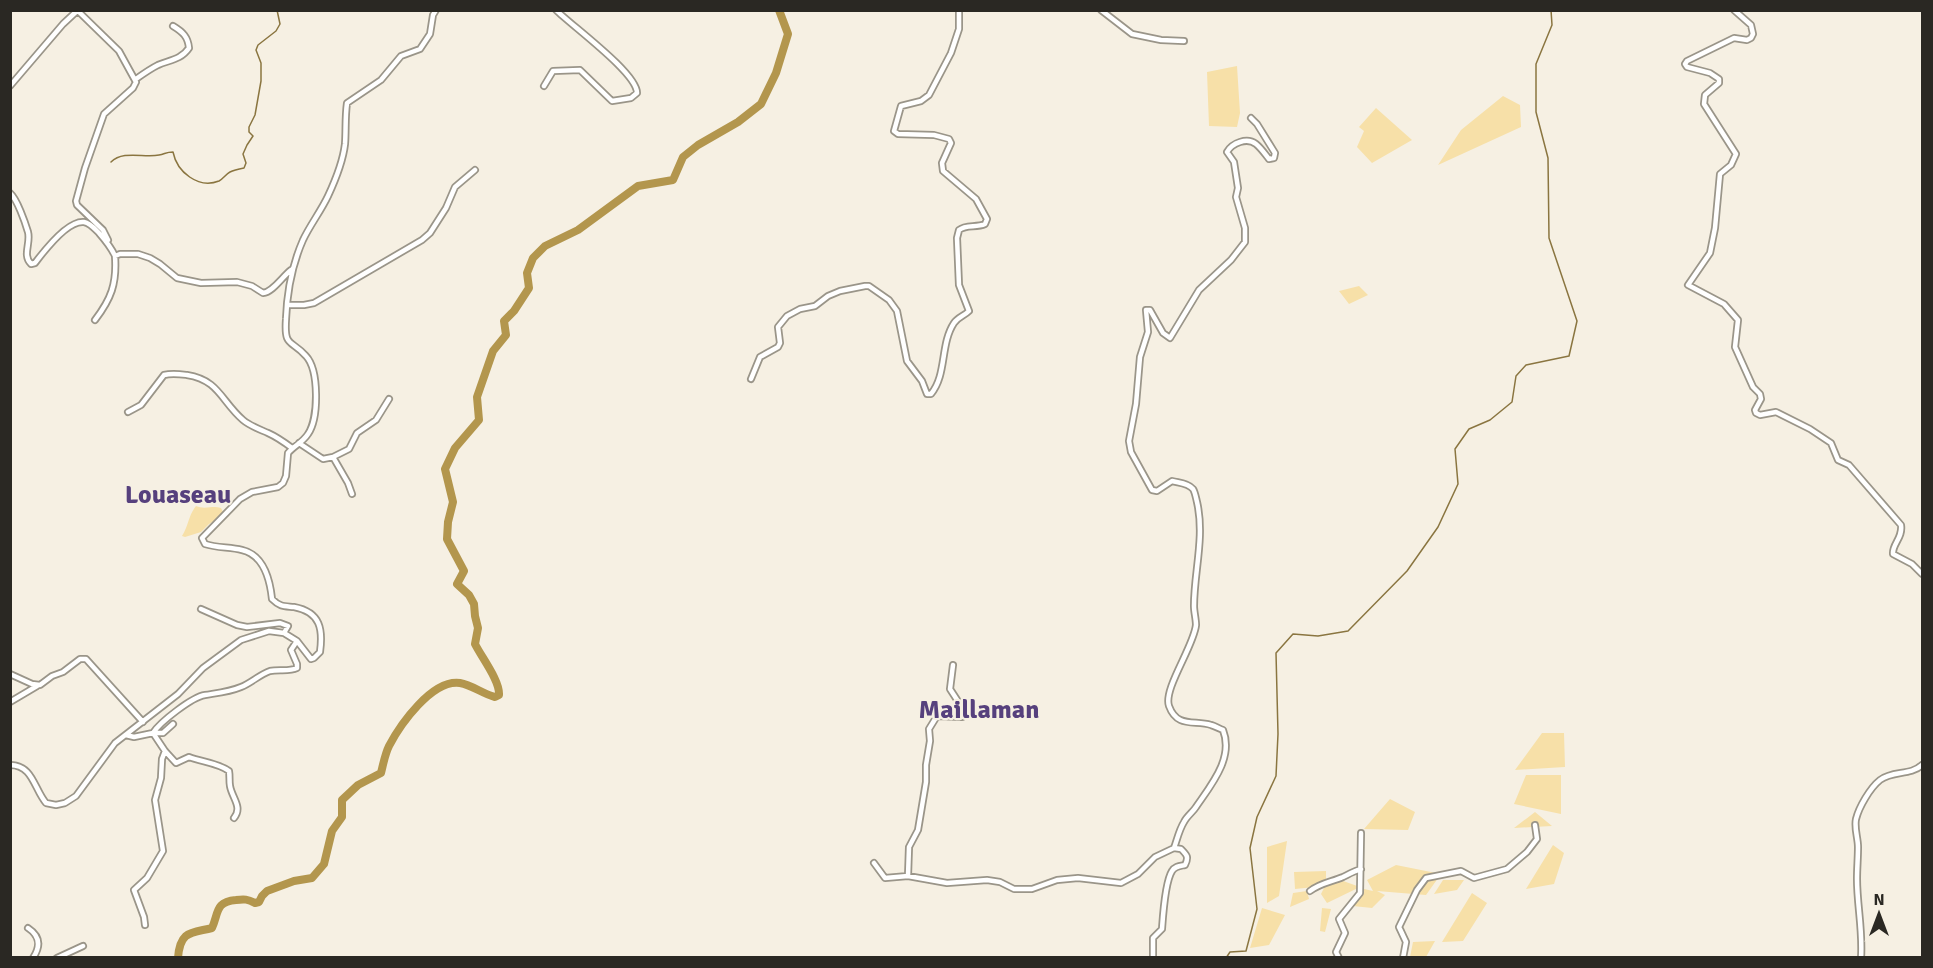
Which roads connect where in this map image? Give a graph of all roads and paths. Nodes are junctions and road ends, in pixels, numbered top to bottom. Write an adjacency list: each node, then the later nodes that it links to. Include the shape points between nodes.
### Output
1 (436, 10): 17 (street, via 430,34 420,49 401,56 381,80 347,103 345,146 335,178)
2 (556, 10): 11 (street, via 625,73 637,93 612,101 580,70 553,70)
3 (959, 10): 20 (street, via 959,29 951,53 929,95 901,106 894,126 898,134 949,139 942,163 944,171 976,200 987,219 985,224 959,230 959,285 969,311 953,325 933,392 927,394 907,361 897,311 889,300 865,285 840,291 787,316 778,327 778,347 760,357)
4 (1101, 10): 8 (street, via 1132,34)
5 (1734, 10): 27 (street, via 1751,25 1750,38 1734,38 1685,64 1719,79 1705,95 1704,104 1736,154 1720,174 1710,253 1688,285 1724,304 1738,320 1735,347 1760,394 1756,413 1776,412 1831,443 1838,460 1849,465 1901,525 1893,554)
6 (78, 11): 9 (street, via 119,51); 10 (street)
7 (173, 26): 9 (street, via 187,38 186,53)
8 (1184, 41)
9 (136, 79): 15 (street, via 133,88 104,114 76,201 103,230)
10 (10, 86)
11 (544, 86)
12 (1251, 118): 45 (street, via 1275,153 1269,159 1249,140 1236,143 1227,152 1234,162 1245,242 1199,290 1170,338 1150,310 1146,310 1148,332 1140,357 1129,441 1152,490 1172,481 1194,490 1199,512 1196,625 1168,691 1168,700 1169,707 1185,723 1211,724 1223,730 1227,738 1220,773 1184,821)
13 (476, 170): 18 (street, via 455,187 446,208 422,240 314,303)
14 (10, 193): 15 (street, via 29,233 27,260 31,264 76,223 90,224)
15 (110, 245): 16 (street)
16 (115, 256): 17 (street, via 138,254 160,264 177,278 201,283 237,282 263,293 272,290); 19 (street, via 111,298)
17 (292, 270): 18 (street)
18 (287, 305): 23 (street, via 286,336 307,356 317,406 308,435)
19 (95, 320)
20 (751, 379)
21 (388, 399): 25 (street, via 376,420 357,434 349,449)
22 (128, 412): 24 (street, via 141,405 164,375 195,376 215,386 244,421)
23 (299, 443): 24 (street); 25 (street, via 323,459)
24 (292, 448): 30 (street, via 283,483 240,499 202,538 205,544 254,555 269,576 272,599 280,606 308,612 317,621 322,639 317,656 311,659)
25 (333, 457): 26 (street)
26 (352, 494)
27 (1923, 574)
28 (201, 609): 29 (street, via 247,627 280,622 288,626)
29 (284, 633): 30 (street); 35 (street, via 268,631 241,640)
30 (297, 641): 37 (street, via 291,650 297,669 267,672 243,686 204,695 170,715)
31 (953, 665): 48 (street, via 950,688 963,709 962,717 937,716 929,729 926,782 918,830 909,847)
32 (10, 674): 33 (street)
33 (37, 686): 34 (street); 35 (street, via 86,659)
34 (10, 702)
35 (142, 722): 38 (street)
36 (173, 724): 37 (street, via 163,733)
37 (153, 733): 38 (street); 39 (street)
38 (126, 735): 40 (street, via 111,747 89,780 65,803 46,803 28,773)
39 (165, 751): 42 (street, via 176,763 189,757 229,771 237,803); 50 (street, via 155,800 163,851 147,878 134,890)
40 (10, 765)
41 (1923, 765): 58 (street, via 1879,781 1856,819)
42 (234, 818)
43 (1535, 825): 57 (street, via 1537,839 1507,869 1474,878 1461,871 1425,879 1399,927 1406,942)
44 (1361, 833): 47 (street)
45 (1174, 848): 48 (street, via 1121,883 1056,879 1032,889 1014,889 987,880 947,883); 55 (street, via 1181,849 1188,860 1173,869 1170,876 1162,929 1153,938)
46 (874, 863): 48 (street, via 885,878)
47 (1361, 869): 49 (street); 56 (street, via 1360,893 1339,919 1345,933 1336,952)
48 (908, 876)
49 (1310, 891)
50 (145, 925)
51 (28, 928): 53 (street, via 38,937)
52 (83, 946): 54 (street)
53 (33, 957)
54 (57, 957)
55 (1153, 957)
56 (1338, 957)
57 (1403, 957)
58 (1861, 957)

